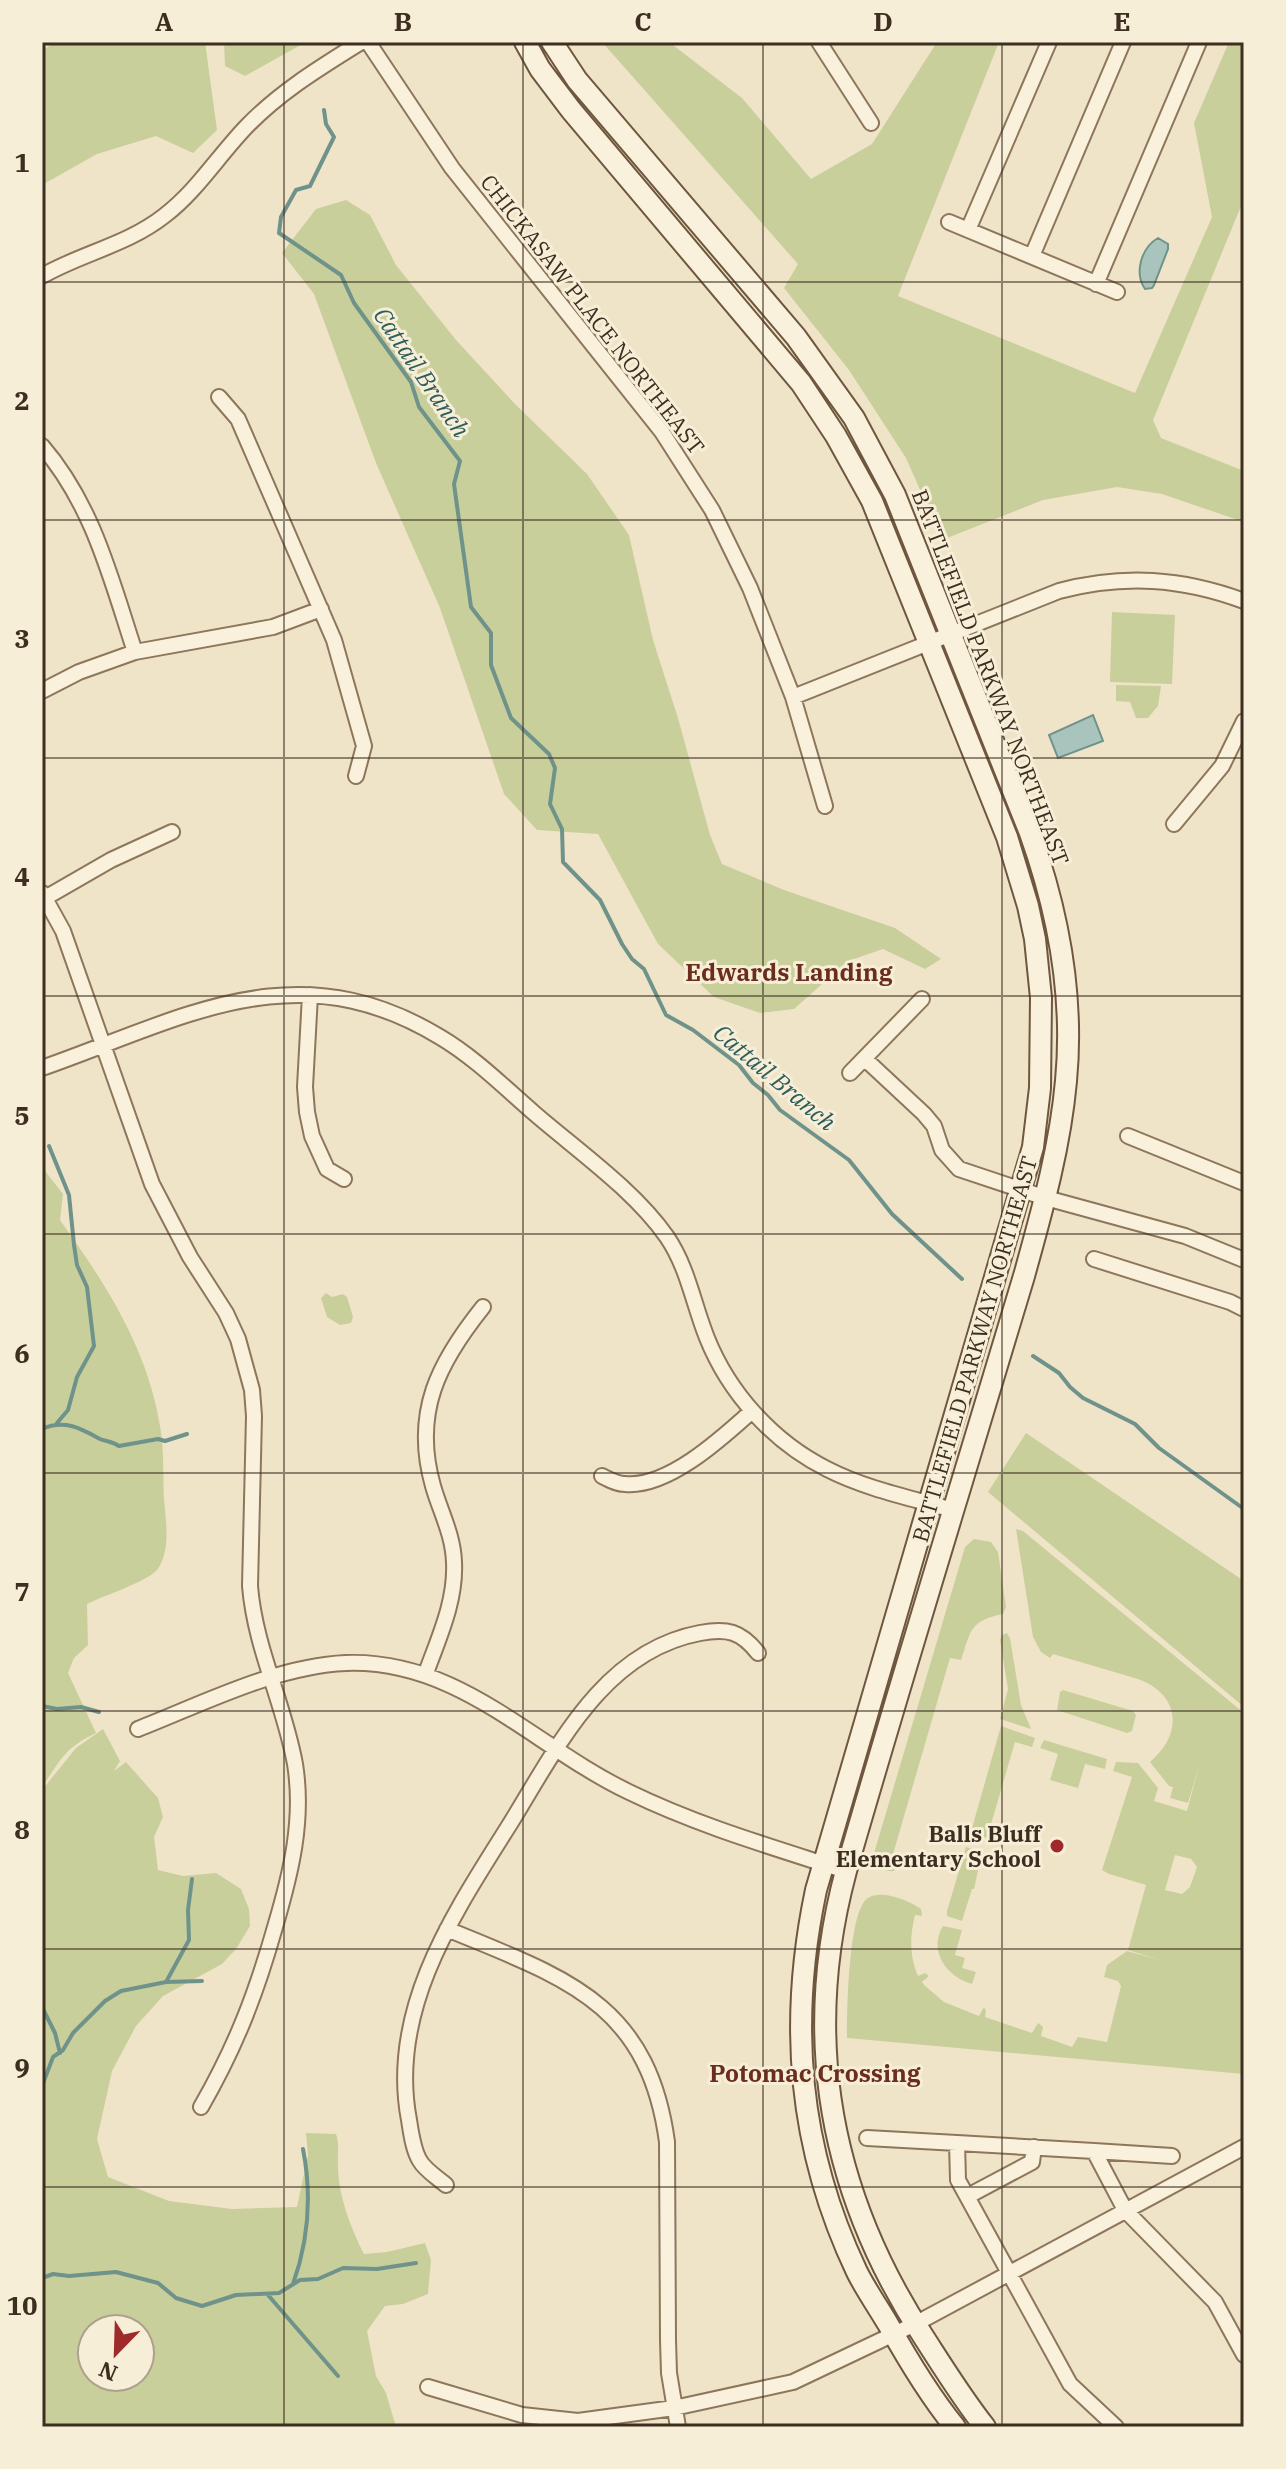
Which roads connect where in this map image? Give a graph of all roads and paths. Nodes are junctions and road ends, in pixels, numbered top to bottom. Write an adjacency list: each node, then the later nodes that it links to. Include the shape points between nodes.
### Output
1 (361, 42): 13 (street, via 268,106 162,218)
2 (368, 42): 24 (street, CHICKASAW PLACE NORTHEAST, via 461,181 689,471 732,548)
3 (525, 42): 21 (main road, BATTLEFIELD PARKWAY NORTHEAST, via 571,110 820,409 872,501)
4 (552, 42): 20 (main road, BATTLEFIELD PARKWAY NORTHEAST, via 577,80 796,337 854,418 895,495)
5 (819, 42): 9 (street)
6 (1049, 42): 11 (street)
7 (1123, 42): 12 (street)
8 (1199, 42): 14 (street)
9 (871, 123)
10 (949, 222): 11 (street)
11 (968, 230): 12 (street)
12 (1032, 256): 14 (street)
13 (42, 276)
14 (1096, 284): 15 (street)
15 (1117, 292)
16 (219, 397): 19 (street, via 238,419)
17 (42, 446): 22 (street, via 98,537)
18 (1244, 601): 20 (street, via 1166,580 1113,580 1059,591)
19 (321, 609): 22 (street, via 273,627); 26 (street, via 364,746)
20 (951, 633): 21 (street); 41 (main road, BATTLEFIELD PARKWAY NORTHEAST, via 1042,868 1057,930 1066,1006 1066,1078)
21 (928, 642): 24 (street); 40 (main road, BATTLEFIELD PARKWAY NORTHEAST, via 1007,837 1035,939 1041,998 1040,1088)
22 (135, 652): 23 (street)
23 (42, 691)
24 (793, 697): 27 (street, CHICKASAW PLACE NORTHEAST)
25 (1244, 721): 28 (street, via 1222,766)
26 (356, 776)
27 (825, 806)
28 (1174, 824)
29 (172, 832): 30 (street)
30 (44, 895): 33 (street, via 63,931)
31 (310, 995): 33 (street, via 226,1002); 38 (street, via 307,1112 327,1169); 46 (street, via 388,1012 441,1037 637,1202 668,1238 719,1364)
32 (922, 999): 34 (street)
33 (105, 1046): 35 (street); 52 (street, via 152,1184 226,1313 246,1363 254,1416 250,1593)
34 (865, 1059): 36 (street); 40 (street, via 924,1114 942,1150 959,1169)
35 (42, 1068)
36 (850, 1073)
37 (1128, 1136): 39 (street)
38 (344, 1179)
39 (1244, 1183)
40 (1022, 1190): 41 (street); 48 (main road, BATTLEFIELD PARKWAY NORTHEAST)
41 (1046, 1198): 43 (street, via 1185,1236); 49 (main road, BATTLEFIELD PARKWAY NORTHEAST)
42 (1094, 1259): 45 (street)
43 (1244, 1260)
44 (483, 1307): 51 (street, via 443,1364 426,1421 428,1466 451,1539 454,1580)
45 (1244, 1309)
46 (752, 1411): 47 (street, via 707,1451 665,1474 627,1485); 48 (street, via 781,1439 827,1469)
47 (602, 1476)
48 (929, 1503): 49 (street); 55 (main road, BATTLEFIELD PARKWAY NORTHEAST)
49 (953, 1510): 56 (main road, BATTLEFIELD PARKWAY NORTHEAST)
50 (758, 1653): 54 (street, via 746,1638 726,1630 665,1643 605,1684)
51 (426, 1673): 52 (street, via 348,1663); 54 (street, via 471,1694)
52 (270, 1678): 53 (street); 58 (street, via 295,1767 294,1858 247,2017)
53 (138, 1729)
54 (556, 1751): 55 (street, via 669,1811); 57 (street)
55 (823, 1864): 56 (street); 70 (main road, BATTLEFIELD PARKWAY NORTHEAST, via 800,1997 807,2113 840,2232)
56 (846, 1871): 69 (main road, BATTLEFIELD PARKWAY NORTHEAST, via 825,1999 831,2110 857,2207)
57 (447, 1929): 65 (street, via 415,2003 404,2082 420,2161); 73 (street, via 583,1992 623,2029 649,2071 667,2142 668,2340)
58 (201, 2107)
59 (867, 2138): 60 (street)
60 (957, 2143): 61 (street); 66 (street, via 958,2180)
61 (1034, 2147): 63 (street); 66 (street, via 1032,2162)
62 (1244, 2147): 67 (street)
63 (1094, 2151): 64 (street); 67 (street)
64 (1172, 2156)
65 (446, 2185)
66 (968, 2196): 68 (street)
67 (1125, 2210): 68 (street); 71 (street, via 1215,2302)
68 (1010, 2274): 69 (street); 77 (street, via 1070,2384)
69 (915, 2324): 70 (street); 76 (main road, BATTLEFIELD PARKWAY NORTHEAST)
70 (894, 2335): 73 (street, via 793,2382); 75 (main road, BATTLEFIELD PARKWAY NORTHEAST)
71 (1244, 2355)
72 (428, 2387): 73 (street, via 550,2420 604,2419)
73 (674, 2408): 74 (street)
74 (678, 2427)
75 (955, 2427)
76 (985, 2427)
77 (1116, 2427)

